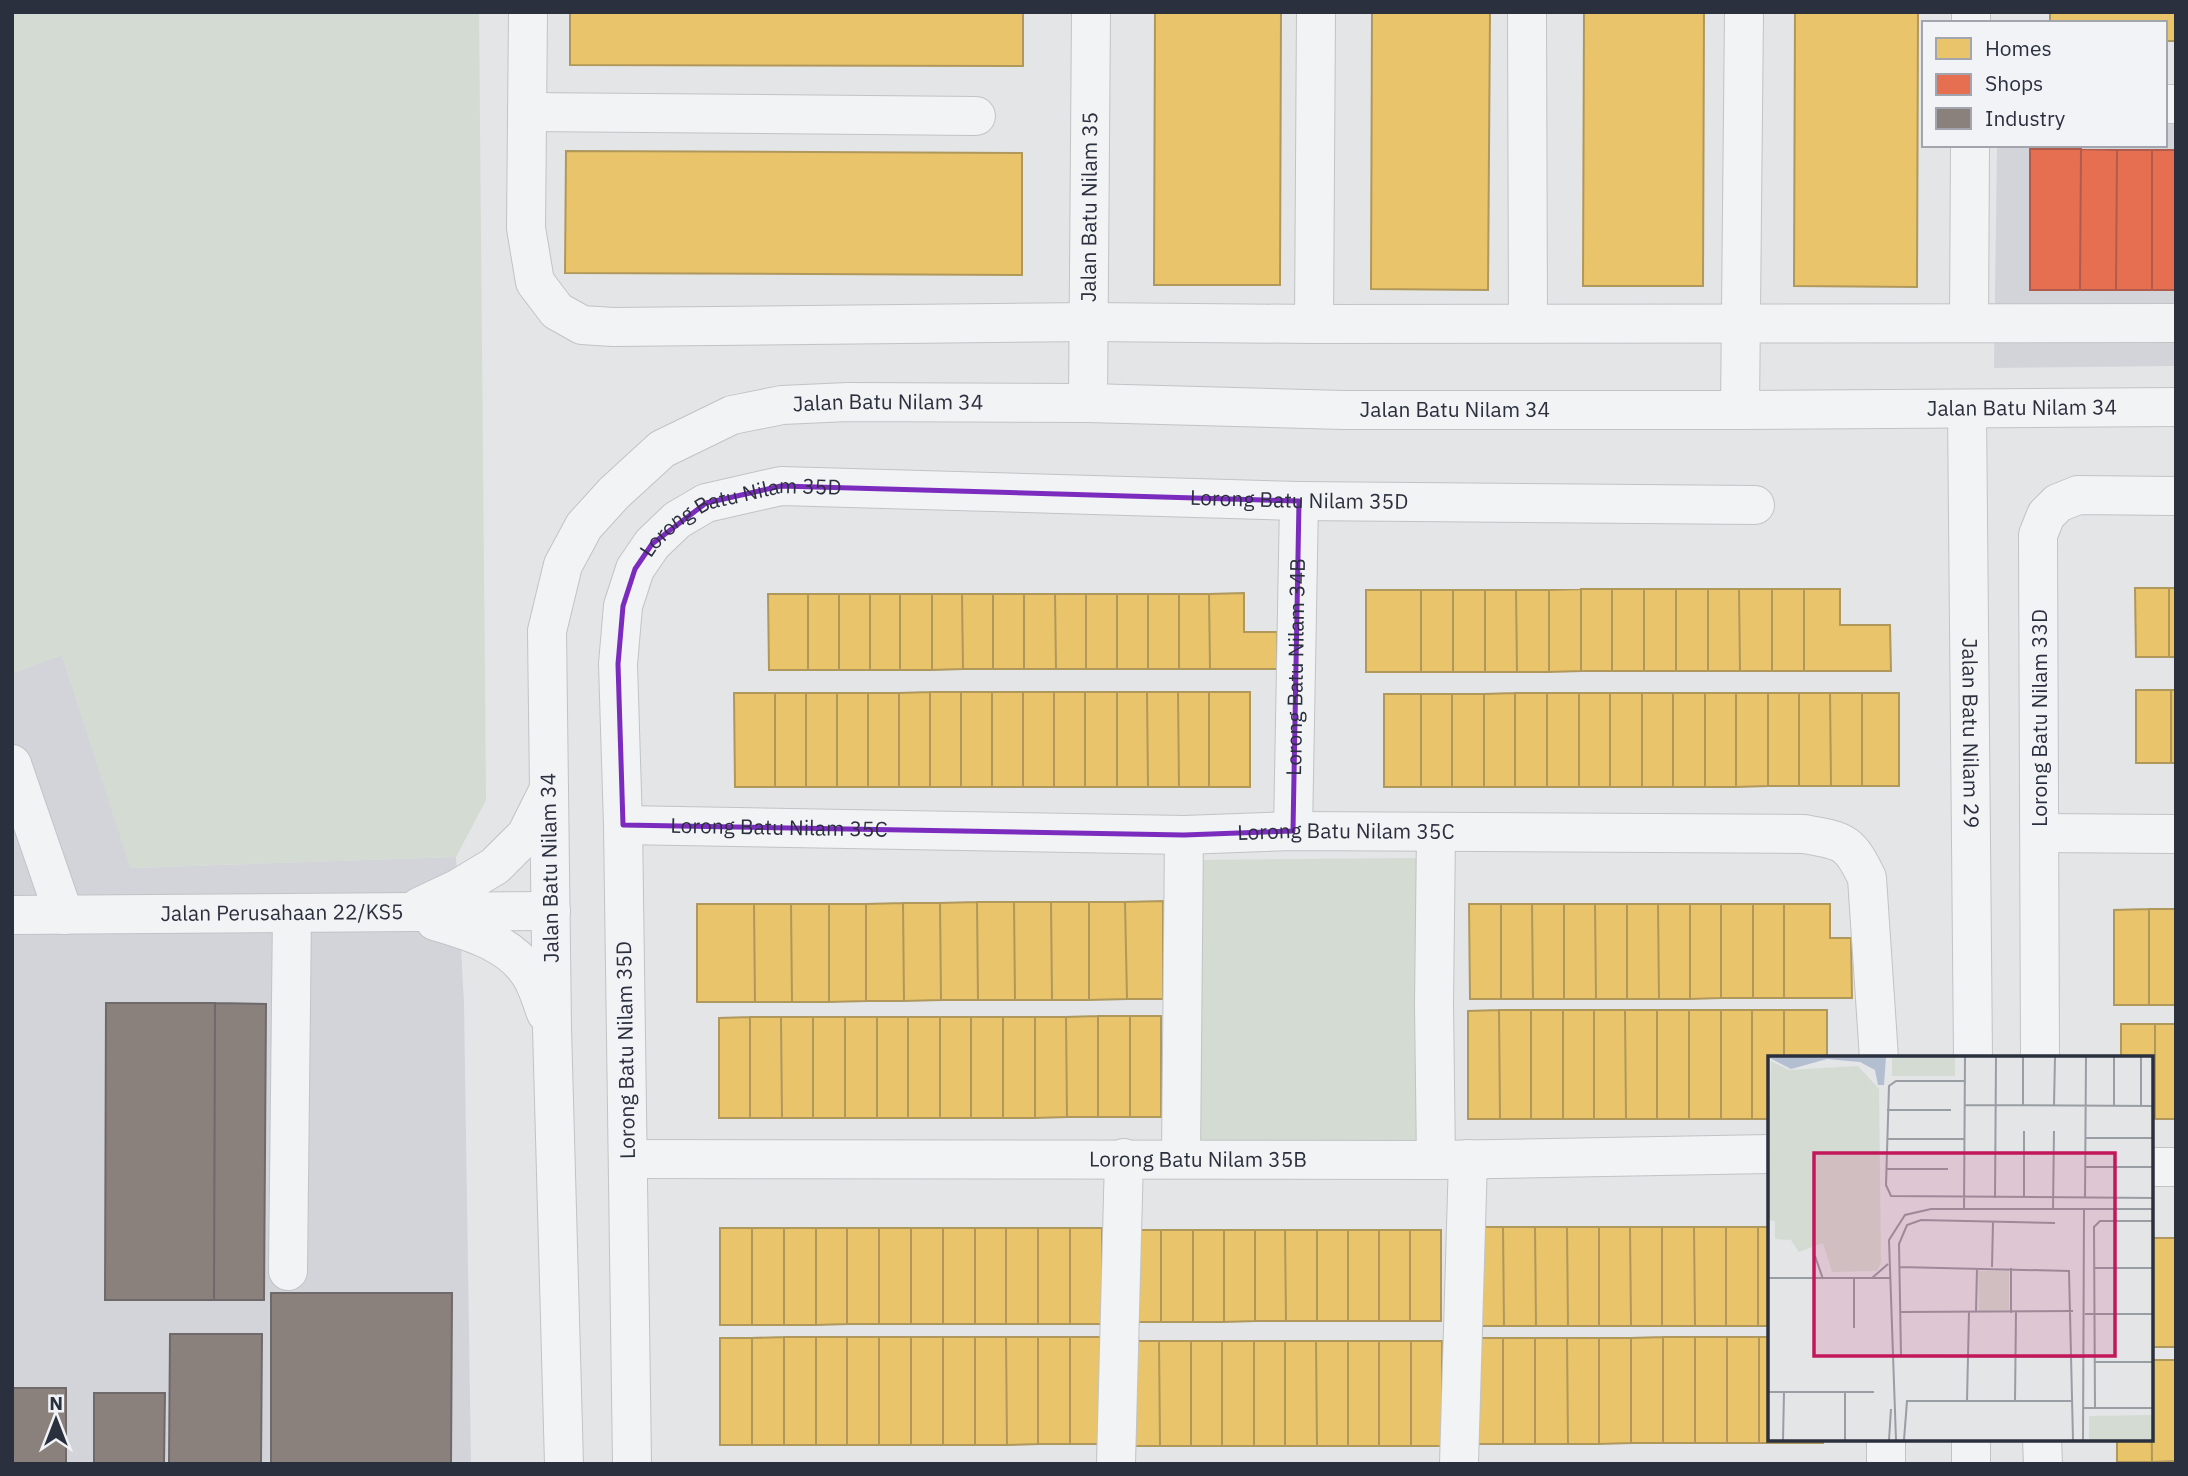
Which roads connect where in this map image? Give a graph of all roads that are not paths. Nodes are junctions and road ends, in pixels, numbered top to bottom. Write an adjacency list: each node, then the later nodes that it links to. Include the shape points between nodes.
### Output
1 (528, 12): 6 (street)
2 (1091, 12): 9 (street, Jalan Batu Nilam 35)
3 (1316, 12): 14 (street)
4 (1527, 12): 12 (street)
5 (1744, 12): 10 (street)
6 (527, 112): 7 (street); 9 (street, via 526,228 535,282 557,311 582,325)
7 (976, 116)
8 (1970, 147): 11 (street)
9 (1088, 322): 14 (street); 15 (street, Jalan Batu Nilam 35)
10 (1741, 322): 11 (street); 12 (street); 18 (street)
11 (1969, 322): 13 (street)
12 (1528, 323): 14 (street)
13 (2176, 323)
14 (1314, 324)
15 (1088, 403): 18 (street, Jalan Batu Nilam 34, via 1344,410); 23 (street, Jalan Batu Nilam 34, via 782,405 732,415 662,449 584,526 563,565 547,631)
16 (2176, 407): 17 (street, Jalan Batu Nilam 34)
17 (1968, 409): 18 (street, Jalan Batu Nilam 34); 37 (street, Jalan Batu Nilam 29)
18 (1740, 410)
19 (2176, 496): 27 (street, Lorong Batu Nilam 33D, via 2078,495 2046,514 2039,535)
20 (1299, 501): 21 (street, Lorong Batu Nilam 35D); 24 (street, Lorong Batu Nilam 35D, via 781,486 706,503 677,520 652,544 635,569 623,606 618,664); 25 (street, Lorong Batu Nilam 34B)
21 (1755, 505)
22 (12, 764): 34 (street)
23 (549, 788): 30 (street, Jalan Batu Nilam 34); 31 (street, via 526,835 495,866)
24 (623, 825): 29 (street, Lorong Batu Nilam 35C); 42 (street, Lorong Batu Nilam 35D)
25 (1293, 831): 26 (street, Lorong Batu Nilam 35C); 29 (street, Lorong Batu Nilam 35C)
26 (1436, 833): 36 (street, Lorong Batu Nilam 35C, via 1804,834 1847,845 1867,878); 43 (street, via 1434,1004)
27 (2041, 833): 28 (street); 38 (street, Lorong Batu Nilam 33D)
28 (2176, 834)
29 (1184, 835): 41 (street)
30 (551, 911): 31 (street, Jalan Perusahaan 22/KS5); 35 (street, Jalan Batu Nilam 34)
31 (406, 912): 32 (street, Jalan Perusahaan 22/KS5); 35 (street, via 474,933 504,948 529,972)
32 (292, 913): 34 (street, Jalan Perusahaan 22/KS5); 46 (street)
33 (12, 915): 34 (street, Jalan Perusahaan 22/KS5)
34 (64, 915)
35 (552, 1028): 50 (street, Jalan Batu Nilam 34)
36 (1879, 1056)
37 (1973, 1056)
38 (2040, 1056)
39 (1768, 1154): 43 (street, Lorong Batu Nilam 35B)
40 (1124, 1158): 41 (street, Lorong Batu Nilam 35B); 42 (street, Lorong Batu Nilam 35B); 52 (street)
41 (1181, 1158): 43 (street, Lorong Batu Nilam 35B)
42 (628, 1159): 51 (street, Lorong Batu Nilam 35D)
43 (1452, 1159): 53 (street)
44 (2153, 1167): 45 (street)
45 (2176, 1167)
46 (288, 1271)
47 (1886, 1441): 54 (street)
48 (1971, 1441): 55 (street)
49 (2042, 1441): 56 (street)
50 (564, 1464)
51 (632, 1464)
52 (1116, 1464)
53 (1458, 1464)
54 (1886, 1464)
55 (1971, 1464)
56 (2043, 1464)

